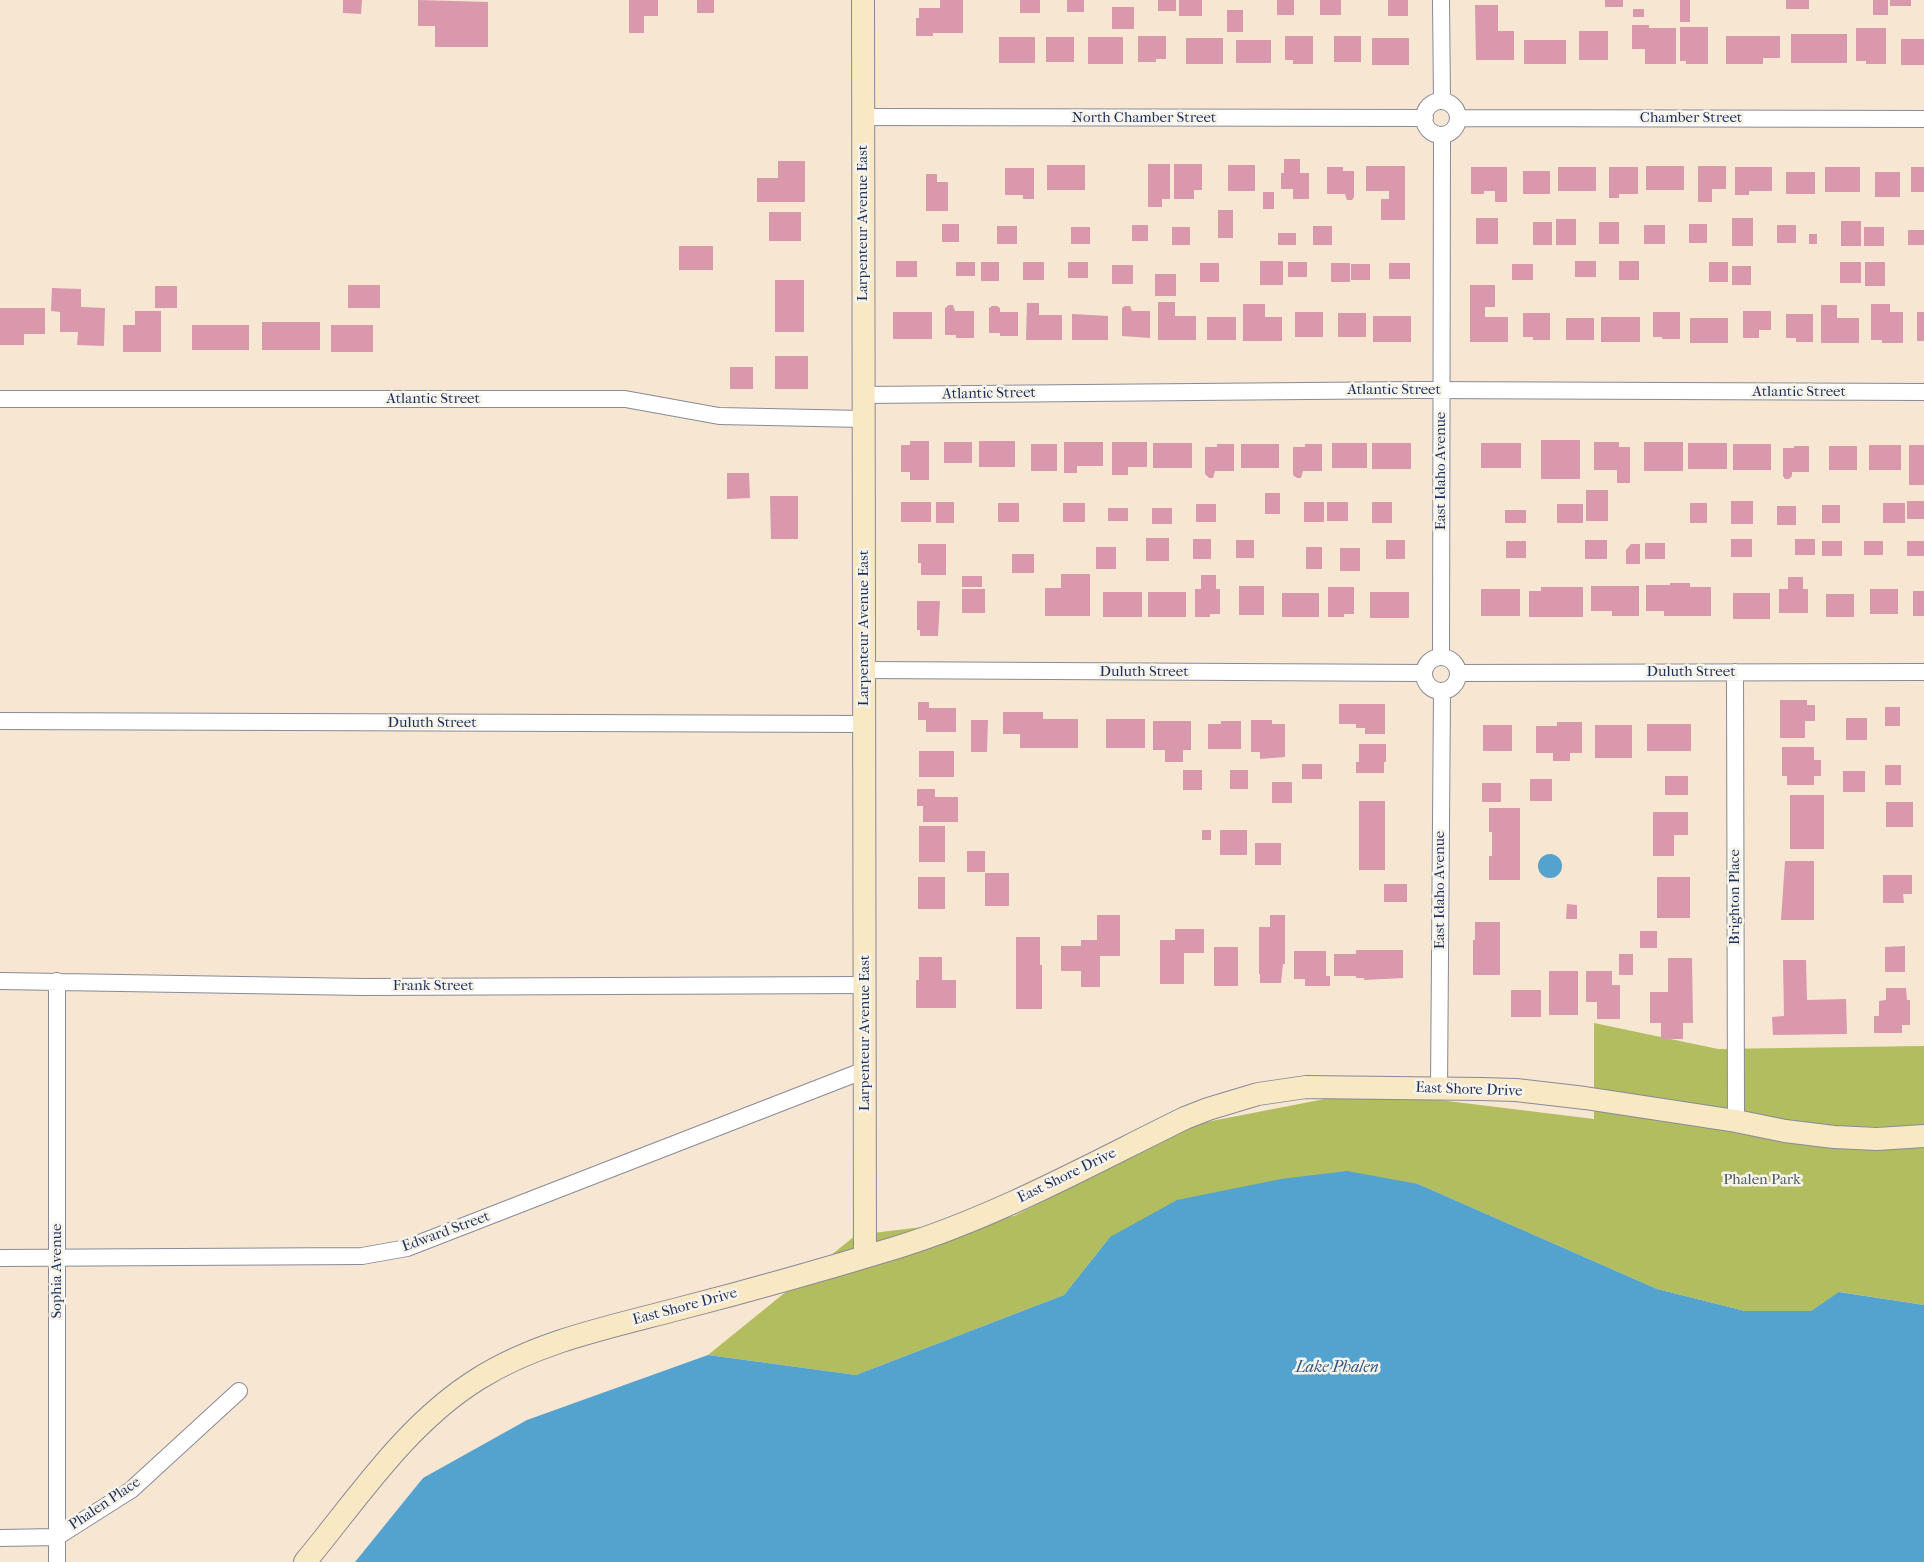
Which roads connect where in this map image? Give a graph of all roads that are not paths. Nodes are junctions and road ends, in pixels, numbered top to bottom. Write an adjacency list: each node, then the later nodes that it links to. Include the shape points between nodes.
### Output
1 (863, 0): 4 (street, Larpenteur Avenue East)
2 (1441, 0): 3 (street)
3 (1442, 101): 5 (street, via 1432,104); 6 (street, via 1452,104)
4 (862, 117): 5 (street, North Chamber Street); 11 (street, Larpenteur Avenue East)
5 (1424, 118): 8 (street, via 1428,128)
6 (1458, 118): 7 (street, Chamber Street); 8 (street, via 1452,132)
7 (1924, 119)
8 (1442, 135): 9 (street, East Idaho Avenue)
9 (1441, 390): 10 (street, Atlantic Street); 11 (street, Atlantic Street); 14 (street, East Idaho Avenue)
10 (1924, 392)
11 (864, 395): 13 (street, Larpenteur Avenue East)
12 (0, 399): 13 (street, Atlantic Street, via 625,399 719,416)
13 (864, 419): 15 (street, Larpenteur Avenue East)
14 (1441, 656): 18 (street, via 1431,660); 19 (street, via 1451,660)
15 (864, 670): 18 (street, Duluth Street); 22 (street, Larpenteur Avenue East)
16 (1735, 672): 17 (street, Duluth Street); 19 (street, Duluth Street); 28 (street, Brighton Place)
17 (1924, 672)
18 (1424, 673): 20 (street, via 1424,679 1431,688)
19 (1458, 673): 20 (street, via 1452,687)
20 (1442, 691): 27 (street, East Idaho Avenue)
21 (0, 721): 22 (street, Duluth Street)
22 (864, 724): 25 (street, Larpenteur Avenue East)
23 (0, 981): 24 (street, Frank Street)
24 (57, 981): 25 (street, Frank Street, via 363,987); 32 (street, Sophia Avenue)
25 (865, 985): 26 (street, Larpenteur Avenue East)
26 (865, 1070): 30 (street, Larpenteur Avenue East); 32 (street, Edward Street, via 406,1248 362,1256)
27 (1439, 1088): 28 (street, East Shore Drive, via 1548,1093); 30 (street, East Shore Drive, via 1306,1087 1236,1099 1184,1118 1014,1202 920,1240)
28 (1736, 1121): 29 (street, East Shore Drive, via 1834,1137)
29 (1924, 1136)
30 (865, 1256): 37 (street, East Shore Drive, via 571,1337 499,1367 452,1396 422,1422)
31 (0, 1258): 32 (street, Edward Street)
32 (57, 1258): 34 (street, Sophia Avenue)
33 (239, 1391): 34 (street, Phalen Place, via 131,1490)
34 (57, 1537): 35 (street, Phalen Place); 36 (street, Sophia Avenue)
35 (0, 1538)
36 (58, 1562)
37 (305, 1562)

